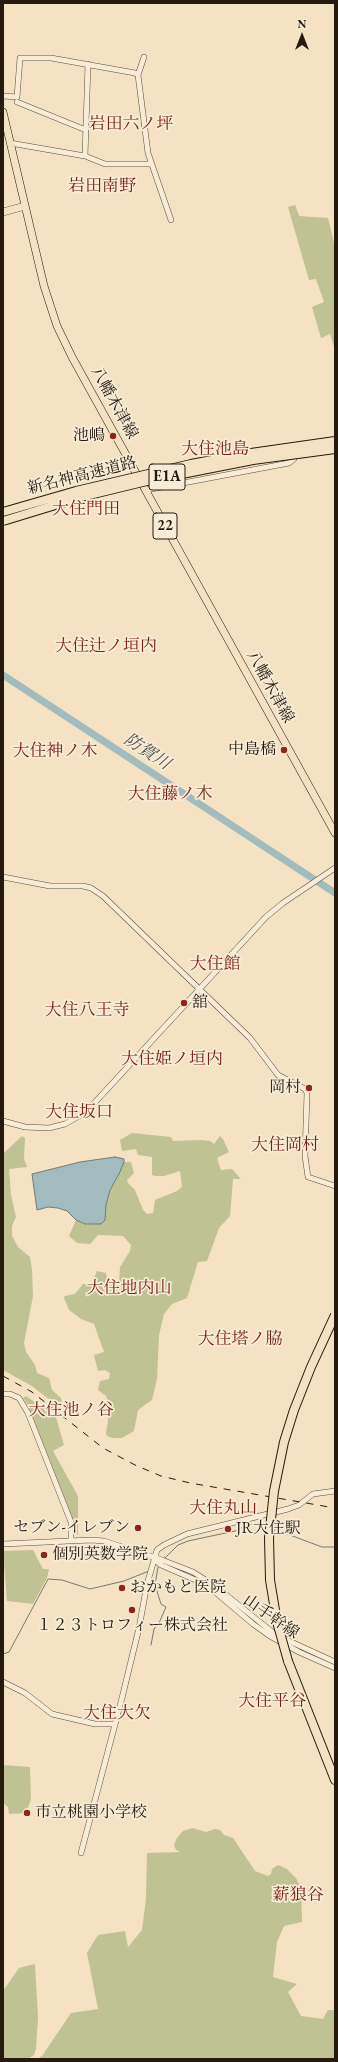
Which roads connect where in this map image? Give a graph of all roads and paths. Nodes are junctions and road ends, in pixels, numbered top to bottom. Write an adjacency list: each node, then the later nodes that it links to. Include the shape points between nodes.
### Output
1 (144, 57): 3 (street)
2 (88, 64): 3 (street, via 135,73); 4 (street, via 52,58 20,58 17,97); 7 (street)
3 (138, 76): 10 (street)
4 (3, 96)
5 (17, 102): 7 (street)
6 (3, 112): 8 (main road, 八幡木津線 / 22)
7 (86, 130): 9 (street)
8 (10, 143): 9 (street); 11 (main road, 八幡木津線 / 22)
9 (85, 156): 10 (street, via 105,164)
10 (151, 164): 13 (street)
11 (25, 206): 12 (main road); 17 (main road, 八幡木津線 / 22, via 44,286 57,326)
12 (3, 212)
13 (171, 220)
14 (335, 441): 18 (highway, 新名神高速道路 / E1A, bridge, via 177,467 76,491)
15 (335, 449): 19 (highway, 新名神高速道路 / E1A, bridge, via 252,460 152,480 85,496)
16 (292, 451): 17 (street, via 294,459 289,463)
17 (146, 490): 20 (main road, 八幡木津線 / 22)
18 (3, 512)
19 (3, 521)
20 (335, 833)
21 (335, 868): 23 (street, via 283,903 266,918)
22 (3, 877): 23 (street, via 50,886 91,888 103,896)
23 (200, 990): 24 (street, via 86,1112 65,1124 49,1128 25,1127); 25 (street, via 250,1038 278,1075 305,1089 308,1177)
24 (3, 1121)
25 (335, 1186)
26 (335, 1315): 36 (highway, bridge, via 311,1367 284,1442 274,1491 269,1538 270,1580 277,1622 288,1661)
27 (3, 1394): 29 (street, via 19,1398 26,1409 71,1522)
28 (335, 1491): 31 (street, via 314,1494 299,1505 288,1509 187,1534 157,1550)
29 (71, 1541): 30 (street, 山手幹線); 31 (street, 山手幹線, via 104,1541)
30 (3, 1544)
31 (157, 1560): 32 (street, 山手幹線); 37 (street, via 151,1570)
32 (169, 1565): 33 (street, 山手幹線, via 193,1572 215,1586 276,1635); 34 (street, 山手幹線, via 206,1585 270,1636)
33 (335, 1662)
34 (335, 1668)
35 (3, 1682): 37 (street, via 25,1693 52,1714 83,1722)
36 (302, 1695): 38 (highway); 39 (highway)
37 (115, 1724): 40 (street)
38 (335, 1773)
39 (335, 1780)
40 (81, 1853)

